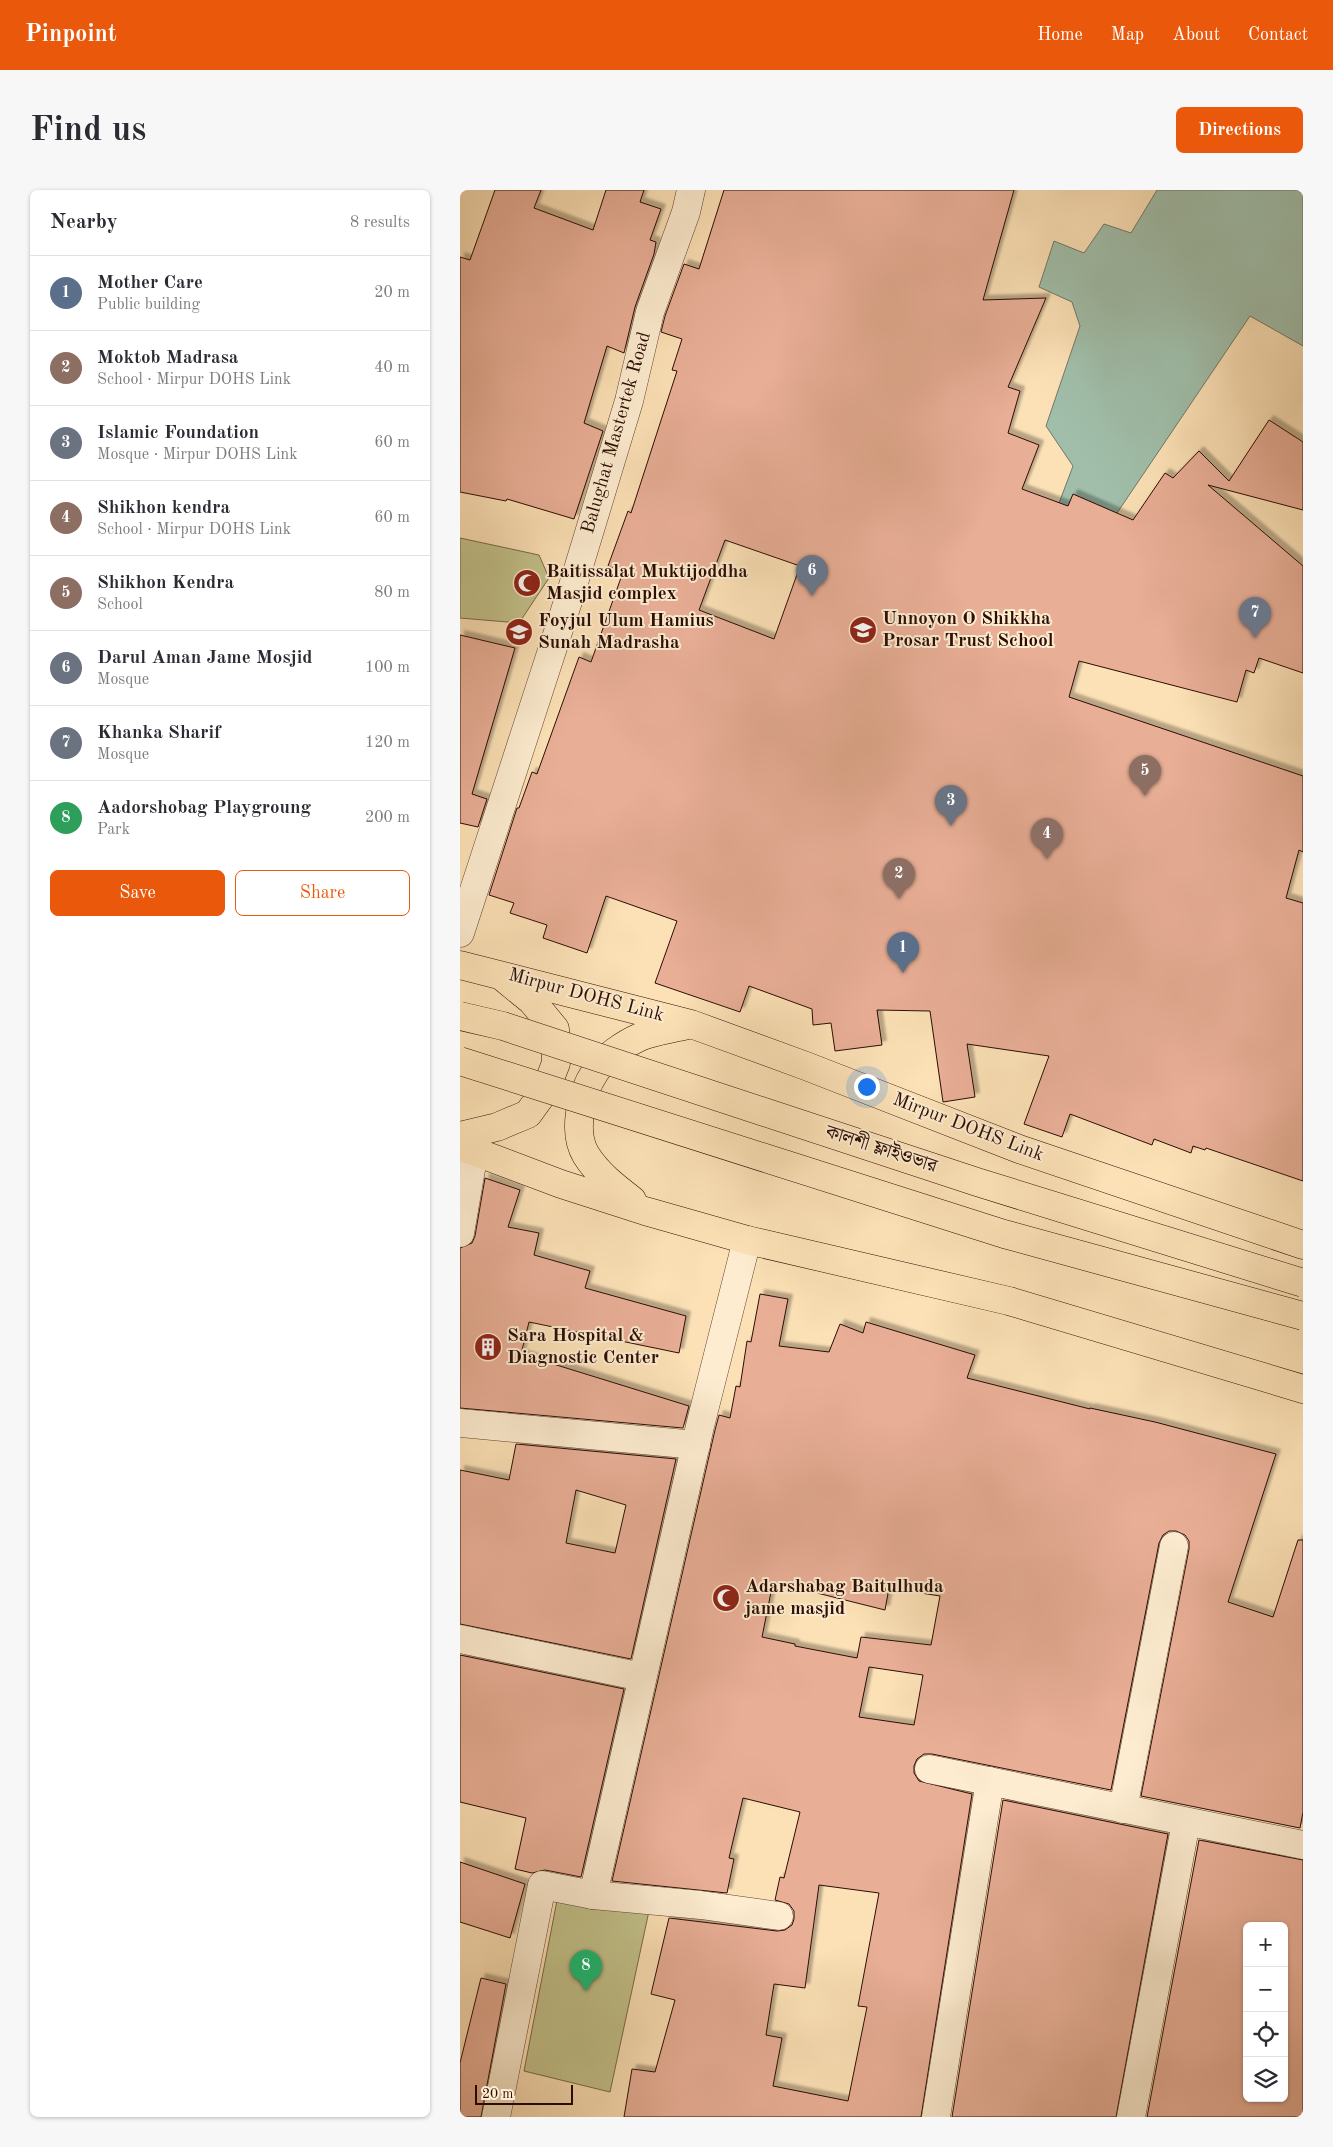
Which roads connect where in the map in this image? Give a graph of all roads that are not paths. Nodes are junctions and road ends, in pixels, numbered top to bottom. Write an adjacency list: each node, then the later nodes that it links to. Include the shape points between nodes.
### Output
1 (691, 190): 2 (street, Balughat Mastertek Road, via 650,312 629,401 572,589)
2 (460, 934)
3 (460, 964): 4 (main road, Mirpur DOHS Link)
4 (498, 974): 6 (main road, Mirpur DOHS Link); 8 (main road, via 532,1001 555,1029 556,1063 546,1089 528,1114)
5 (460, 1016): 13 (main road, কালশী ফ্লাইওভার, bridge, via 503,1026 977,1182)
6 (691, 1024): 9 (main road, via 640,1037 616,1050 595,1071 583,1099 579,1129 585,1153 598,1173); 12 (main road, Mirpur DOHS Link, via 1019,1149)
7 (460, 1061): 14 (main road, bridge, via 1004,1234)
8 (465, 1145): 9 (main road, via 562,1184); 10 (street)
9 (645, 1211): 11 (main road)
10 (460, 1233)
11 (747, 1240): 15 (main road, via 1009,1301); 17 (street)
12 (1303, 1245)
13 (1303, 1283)
14 (1303, 1316)
15 (1303, 1389)
16 (460, 1423): 17 (street)
17 (696, 1444): 20 (street)
18 (1174, 1546): 23 (street)
19 (460, 1639): 20 (street)
20 (642, 1677): 26 (street)
21 (929, 1769): 22 (street)
22 (990, 1782): 23 (street); 29 (street)
23 (1123, 1809): 24 (street)
24 (1186, 1822): 25 (street); 30 (street)
25 (1303, 1845)
26 (593, 1895): 27 (street); 28 (street, via 542,1885)
27 (779, 1916)
28 (496, 2117)
29 (936, 2117)
30 (1131, 2117)

